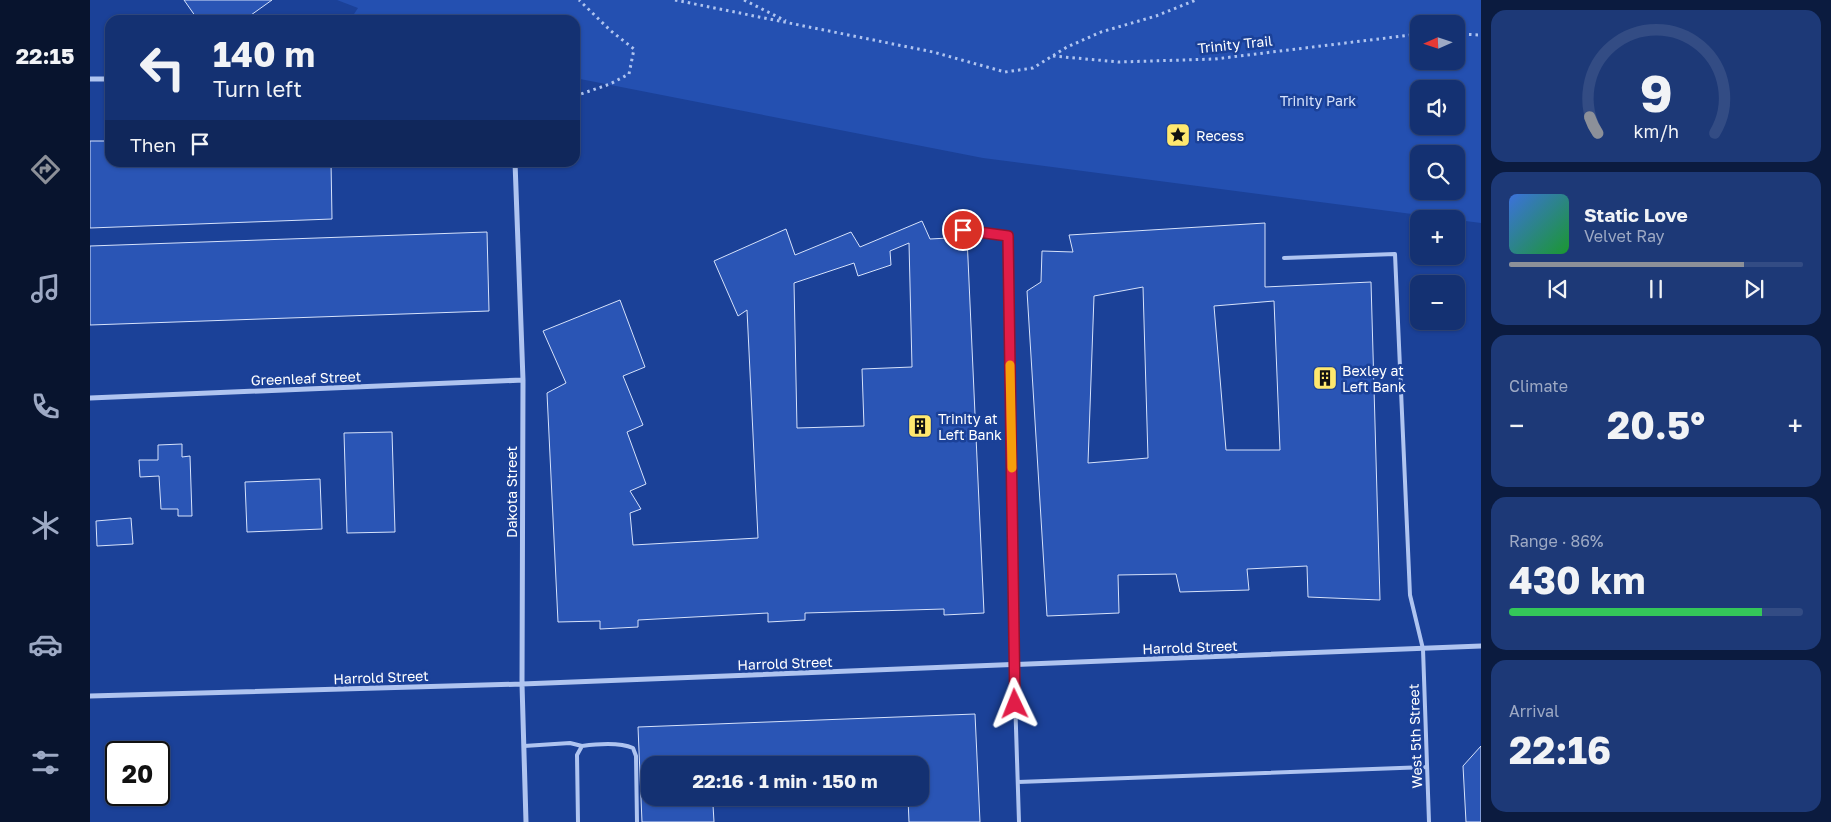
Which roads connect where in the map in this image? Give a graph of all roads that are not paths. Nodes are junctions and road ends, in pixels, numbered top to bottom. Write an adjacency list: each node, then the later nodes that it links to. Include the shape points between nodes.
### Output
1 (105, 79): 2 (street)
2 (90, 80)
3 (515, 167): 6 (street, Dakota Street)
4 (948, 227): 10 (lane, via 1008,236)
5 (1284, 258): 9 (lane, West 5th Street, via 1396,254 1410,595)
6 (523, 380): 7 (street, Greenleaf Street); 11 (street, Dakota Street)
7 (90, 398)
8 (1481, 646): 9 (street, Harrold Street)
9 (1424, 649): 10 (street, Harrold Street); 15 (lane, West 5th Street)
10 (1014, 665): 11 (street, Harrold Street); 16 (lane)
11 (522, 684): 12 (street, Harrold Street); 13 (street, Dakota Street)
12 (90, 696)
13 (524, 746): 14 (lane, via 570,743); 17 (street, Dakota Street)
14 (582, 746): 18 (lane, via 577,755); 19 (lane, via 633,748 636,756)
15 (1427, 767): 16 (lane); 21 (lane, West 5th Street)
16 (1018, 782): 20 (lane)
17 (526, 822)
18 (578, 822)
19 (637, 822)
20 (1019, 822)
21 (1429, 822)

